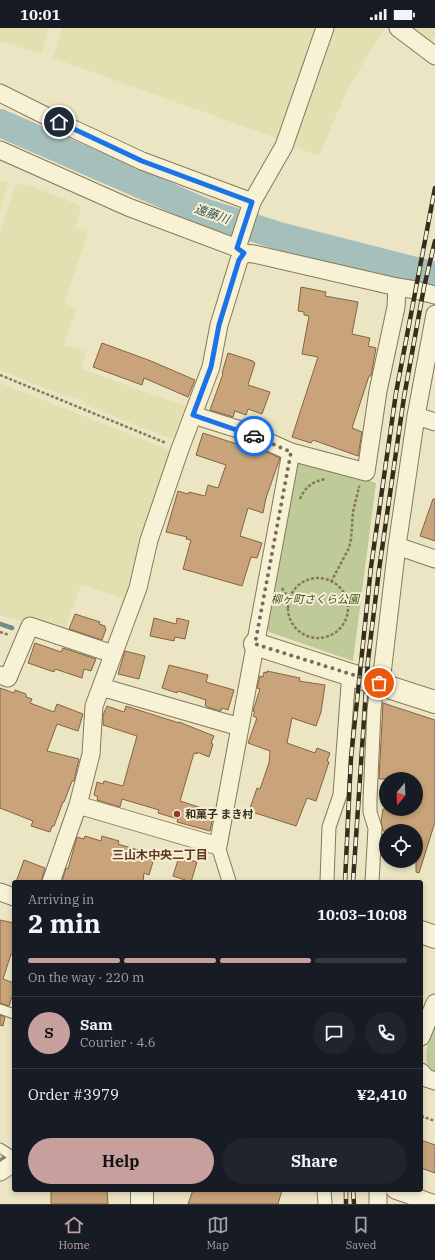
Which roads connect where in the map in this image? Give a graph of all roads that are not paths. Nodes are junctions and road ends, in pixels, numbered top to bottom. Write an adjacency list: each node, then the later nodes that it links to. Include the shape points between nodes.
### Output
1 (325, 28): 6 (street, via 284,146)
2 (398, 28): 3 (street)
3 (435, 56)
4 (0, 93): 6 (street, via 142,161)
5 (0, 150): 7 (street, via 128,207)
6 (251, 204): 7 (street)
7 (240, 247): 8 (street, via 254,254); 11 (street, via 239,260 219,325 211,367)
8 (397, 287): 9 (street); 14 (street, via 396,307 378,391 366,472)
9 (435, 295)
10 (435, 314): 12 (street)
11 (193, 415): 14 (street, via 244,431); 18 (street, via 149,540 138,588)
12 (416, 416): 13 (street); 15 (street)
13 (435, 422)
14 (291, 452): 17 (street)
15 (397, 546): 16 (street); 22 (street)
16 (435, 559)
17 (255, 644): 22 (street); 24 (street)
18 (113, 654): 19 (street, via 30,626 8,678); 21 (street)
19 (0, 676)
20 (348, 685): 29 (street, via 340,795 329,827)
21 (101, 687): 24 (street); 25 (street, via 94,706 91,754)
22 (378, 689): 23 (street); 30 (street, via 374,710 370,800 370,812 375,828)
23 (435, 702)
24 (240, 727): 26 (street)
25 (78, 805): 26 (street); 27 (street)
26 (218, 846): 28 (street)
27 (52, 880)
28 (229, 880)
29 (327, 880)
30 (372, 880)
31 (0, 892): 32 (street)
32 (12, 896)
33 (423, 933): 34 (street)
34 (435, 937)
35 (0, 1009): 37 (lane)
36 (434, 1009): 38 (street)
37 (12, 1013)
38 (423, 1033)
39 (423, 1074): 40 (street)
40 (435, 1080)
41 (0, 1148): 42 (lane)
42 (12, 1158)
43 (12, 1160): 44 (street)
44 (0, 1172)
45 (142, 1192): 49 (street)
46 (324, 1192): 50 (street)
47 (377, 1192): 51 (street)
48 (401, 1192): 52 (street)
49 (142, 1204)
50 (325, 1204)
51 (378, 1204)
52 (435, 1204)

